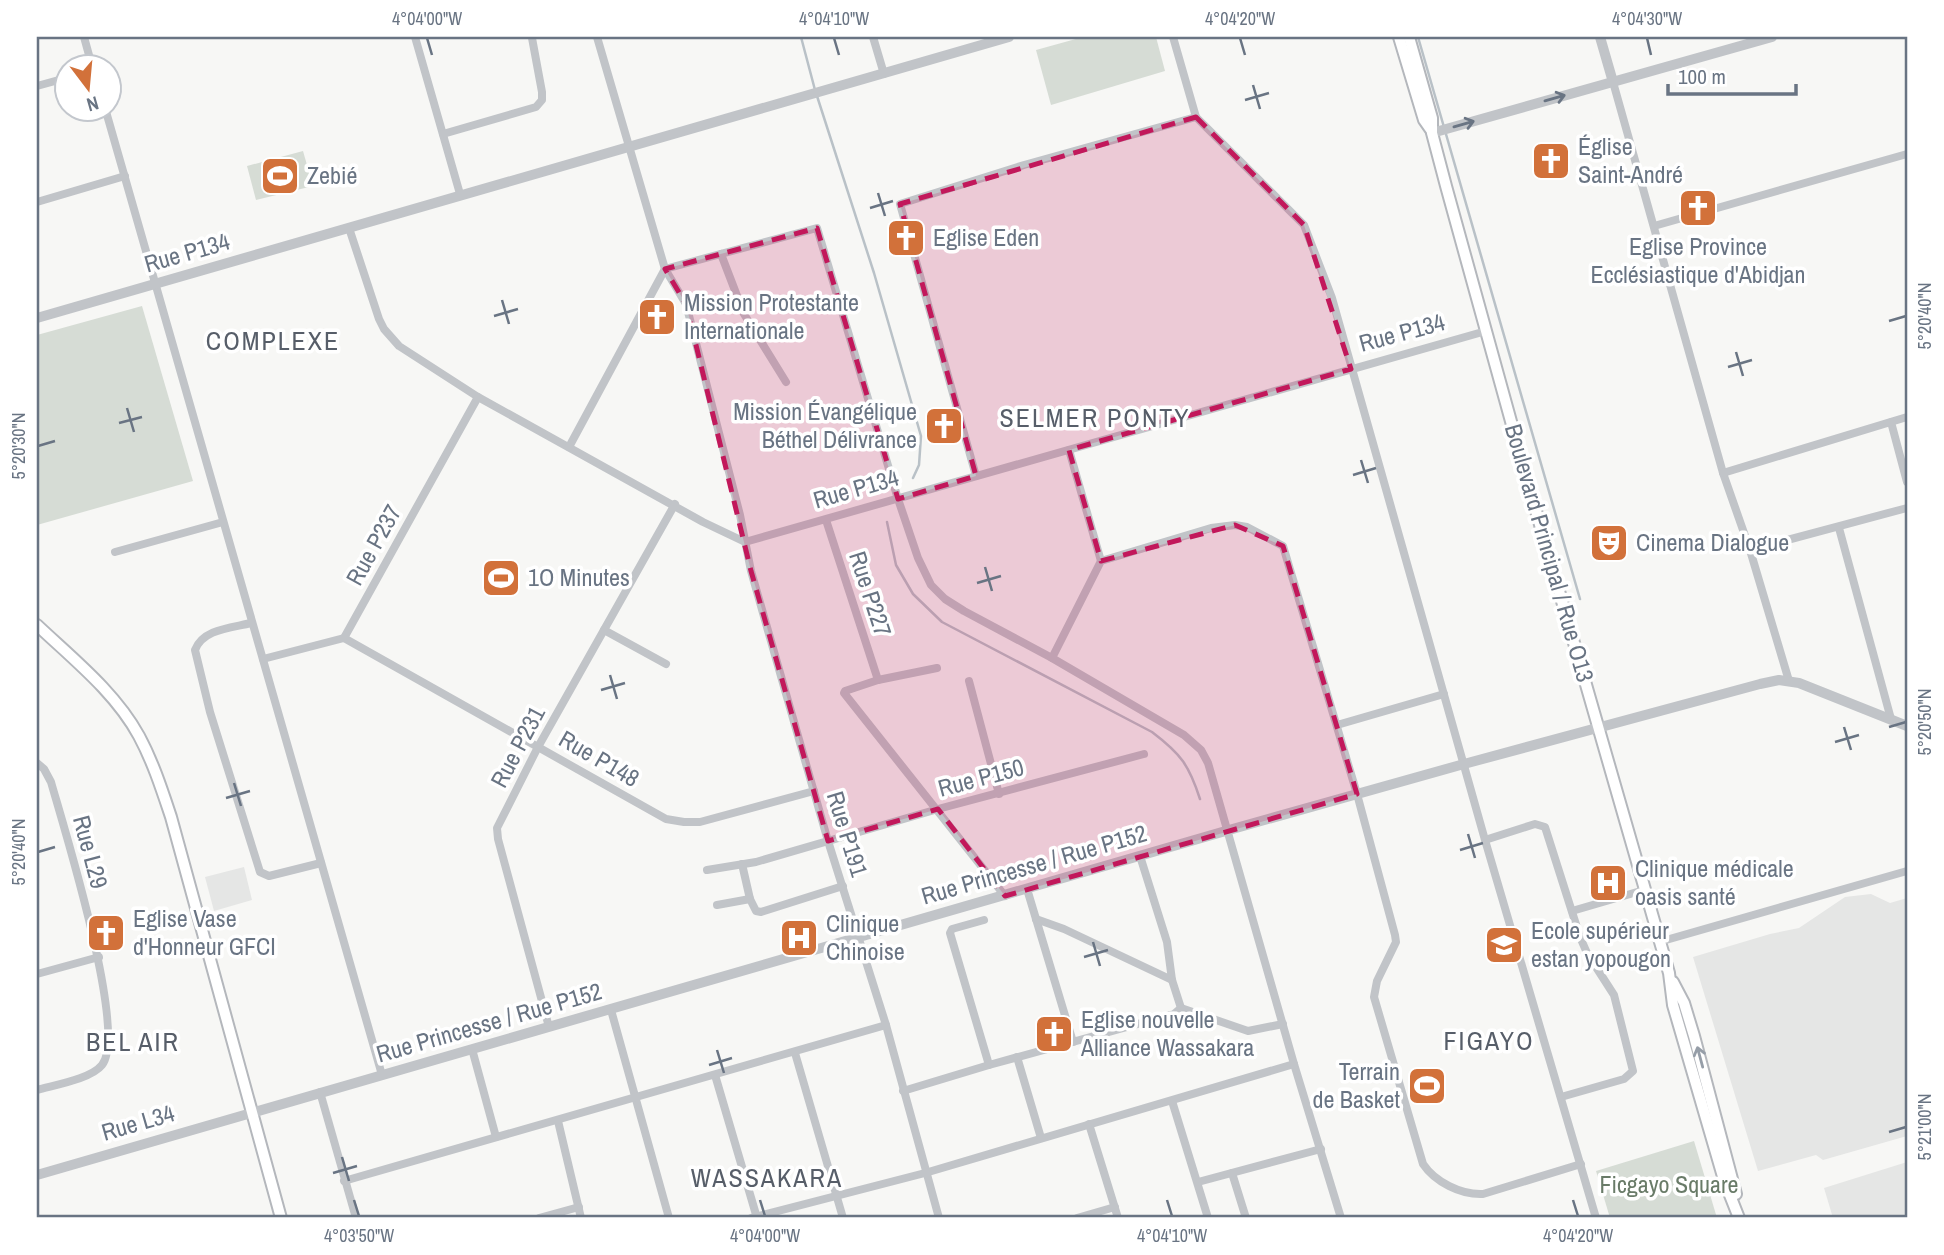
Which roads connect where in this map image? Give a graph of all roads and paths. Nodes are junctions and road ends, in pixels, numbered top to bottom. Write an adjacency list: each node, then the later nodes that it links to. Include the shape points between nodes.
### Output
1 (415, 37): 16 (street)
2 (597, 37): 17 (street, Rue P191)
3 (873, 37): 11 (street)
4 (1009, 37): 11 (street, Rue P134)
5 (1172, 37): 13 (street)
6 (1399, 37): 15 (main road, Boulevard Principal / Rue O13)
7 (1409, 37): 15 (main road, Boulevard Principal / Rue O13)
8 (1600, 37): 12 (street)
9 (1772, 37): 12 (street)
10 (532, 38): 16 (street, via 542,92 536,107)
11 (884, 74): 17 (street, Rue P134)
12 (1613, 82): 15 (street, one-way to 12); 22 (street)
13 (1196, 117): 29 (street, via 1307,230); 37 (street, via 900,204)
14 (109, 122): 19 (street)
15 (1432, 133): 28 (main road, Boulevard Principal / Rue O13)
16 (443, 134): 20 (street)
17 (628, 148): 20 (street, Rue P134); 25 (street, Rue P191)
18 (1907, 154): 22 (street)
19 (125, 176): 21 (street); 26 (street)
20 (460, 194): 23 (street, Rue P134)
21 (37, 202)
22 (1654, 226): 36 (street)
23 (349, 228): 26 (street, Rue P134); 31 (street, via 384,330 399,346)
24 (721, 254): 25 (street); 30 (street, via 744,314); 39 (street, via 818,230)
25 (665, 269): 34 (street); 45 (street, Rue P191, via 686,304)
26 (155, 285): 27 (street, Rue P134); 43 (street)
27 (37, 318)
28 (1486, 331): 29 (street, Rue P134); 64 (main road, Boulevard Principal / Rue O13)
29 (1351, 369): 35 (street, Rue P134); 60 (street)
30 (786, 382)
31 (478, 397): 34 (street); 52 (street, Rue P237)
32 (1907, 417): 33 (street)
33 (1891, 422): 36 (street); 38 (street)
34 (569, 447): 40 (street)
35 (1069, 450): 37 (street, Rue P134); 48 (street)
36 (1723, 474): 46 (street)
37 (976, 476): 39 (street, Rue P134)
38 (1907, 482)
39 (898, 499): 42 (street, Rue P134); 53 (street, via 931,585 964,611)
40 (675, 505): 45 (street); 51 (street, Rue P231)
41 (1907, 508): 44 (street)
42 (826, 520): 45 (street, Rue P134); 57 (street, Rue P227)
43 (223, 522): 47 (street); 49 (street)
44 (1839, 528): 46 (street); 61 (street)
45 (745, 542): 70 (street, Rue P191)
46 (1750, 550): 59 (street)
47 (115, 552)
48 (1101, 561): 53 (street); 62 (street, via 1235,525 1283,546)
49 (251, 623): 54 (street); 78 (street, via 199,640 195,650 210,712 260,872 270,876)
50 (37, 625): 115 (main road, via 105,691 126,716 149,757 171,817)
51 (604, 630): 55 (street); 65 (street, Rue P231)
52 (344, 638): 54 (street); 65 (street, Rue P148)
53 (1052, 658): 74 (street, via 1193,741 1208,763)
54 (263, 659): 78 (street)
55 (666, 664)
56 (937, 668): 57 (street)
57 (878, 680): 73 (street, via 844,693)
58 (969, 681): 71 (street)
59 (1789, 681): 61 (street); 64 (street, Rue Princesse / Rue P152, via 1760,684)
60 (1444, 694): 62 (street); 67 (street)
61 (1891, 719): 63 (street)
62 (1337, 724): 72 (street)
63 (1907, 726)
64 (1598, 729): 67 (street, Rue Princesse / Rue P152); 84 (main road, Boulevard Principal / Rue O13)
65 (538, 747): 70 (street, Rue P148, via 666,820 700,822); 100 (street, Rue P231, via 497,833)
66 (1144, 754): 71 (street, Rue P150)
67 (1464, 764): 72 (street, Rue Princesse / Rue P152); 75 (street)
68 (40, 766): 69 (street); 93 (street, Rue L29, via 51,782)
69 (37, 777)
70 (814, 791): 76 (street, Rue P191)
71 (999, 794): 73 (street, Rue P150)
72 (1357, 794): 74 (street, Rue Princesse / Rue P152); 121 (street, via 1396,942 1374,997 1423,1164 1434,1177 1470,1195)
73 (938, 809): 76 (street, Rue P150); 85 (street)
74 (1228, 830): 77 (street, Rue Princesse / Rue P152); 98 (street)
75 (1485, 840): 88 (street, via 1535,824 1545,827); 113 (street)
76 (828, 841): 79 (street, Rue P150); 82 (street, Rue P191)
77 (1140, 856): 83 (street, Rue Princesse / Rue P152); 95 (street, via 1167,942)
78 (321, 863): 107 (street)
79 (742, 864): 80 (street, Rue P150); 86 (street)
80 (707, 870)
81 (1907, 871): 92 (street)
82 (843, 886): 86 (street, via 761,912); 91 (street, Rue P191)
83 (1027, 889): 85 (street, Rue Princesse / Rue P152); 89 (street)
84 (1644, 890): 88 (street); 92 (main road, Boulevard Principal / Rue O13)
85 (1005, 895): 91 (street, Rue Princesse / Rue P152)
86 (750, 899): 87 (street)
87 (717, 905)
88 (1572, 911): 113 (street, via 1587,953 1614,995 1633,1071 1624,1079)
89 (1036, 919): 95 (street); 101 (street)
90 (984, 920): 106 (street, via 950,933)
91 (859, 937): 97 (street, Rue Princesse / Rue P152); 99 (street, Rue P191)
92 (1659, 942): 144 (main road, Boulevard Principal / Rue O13, via 1695,1036)
93 (99, 957): 94 (street); 109 (street, Rue L29, via 107,1018 106,1059 100,1069 87,1075)
94 (37, 974)
95 (1172, 980): 96 (street)
96 (1181, 1008): 98 (street, via 1248,1031); 101 (street, via 1174,1014)
97 (611, 1010): 100 (street, Rue Princesse / Rue P152); 112 (street)
98 (1283, 1024): 105 (street)
99 (886, 1025): 103 (street); 110 (street, Rue P191)
100 (548, 1027): 102 (street, Rue Princesse / Rue P152)
101 (1073, 1042): 104 (street)
102 (472, 1049): 107 (street, Rue Princesse / Rue P152); 118 (street)
103 (795, 1053): 108 (street); 127 (street)
104 (1017, 1057): 106 (street); 119 (street)
105 (1294, 1064): 114 (street); 120 (street)
106 (989, 1065): 110 (street)
107 (382, 1075): 111 (street, Rue Princesse / Rue P152)
108 (715, 1075): 112 (street); 135 (street)
109 (37, 1090)
110 (903, 1091): 122 (street, Rue P191)
111 (320, 1092): 115 (street, Rue Princesse / Rue P152); 125 (street)
112 (635, 1097): 116 (street); 134 (street)
113 (1561, 1097): 121 (street)
114 (1172, 1101): 117 (street); 126 (street)
115 (252, 1112): 124 (street, Rue L34); 130 (main road)
116 (558, 1121): 118 (street); 129 (street)
117 (1089, 1124): 119 (street); 128 (street)
118 (496, 1137): 125 (street)
119 (1041, 1139): 122 (street)
120 (1321, 1149): 123 (street); 142 (street)
121 (1581, 1164): 143 (street)
122 (925, 1173): 127 (street); 137 (street, Rue P191)
123 (1232, 1173): 126 (street); 141 (street)
124 (37, 1175)
125 (344, 1181): 131 (street)
126 (1198, 1182): 140 (street)
127 (836, 1195): 135 (street); 136 (street)
128 (1115, 1206): 138 (street); 139 (street)
129 (579, 1207): 132 (street); 133 (street)
130 (281, 1218)
131 (356, 1218)
132 (539, 1218)
133 (581, 1218)
134 (669, 1218)
135 (755, 1218)
136 (843, 1218)
137 (939, 1218)
138 (1077, 1218)
139 (1118, 1218)
140 (1208, 1218)
141 (1246, 1218)
142 (1341, 1218)
143 (1596, 1218)
144 (1741, 1218)

